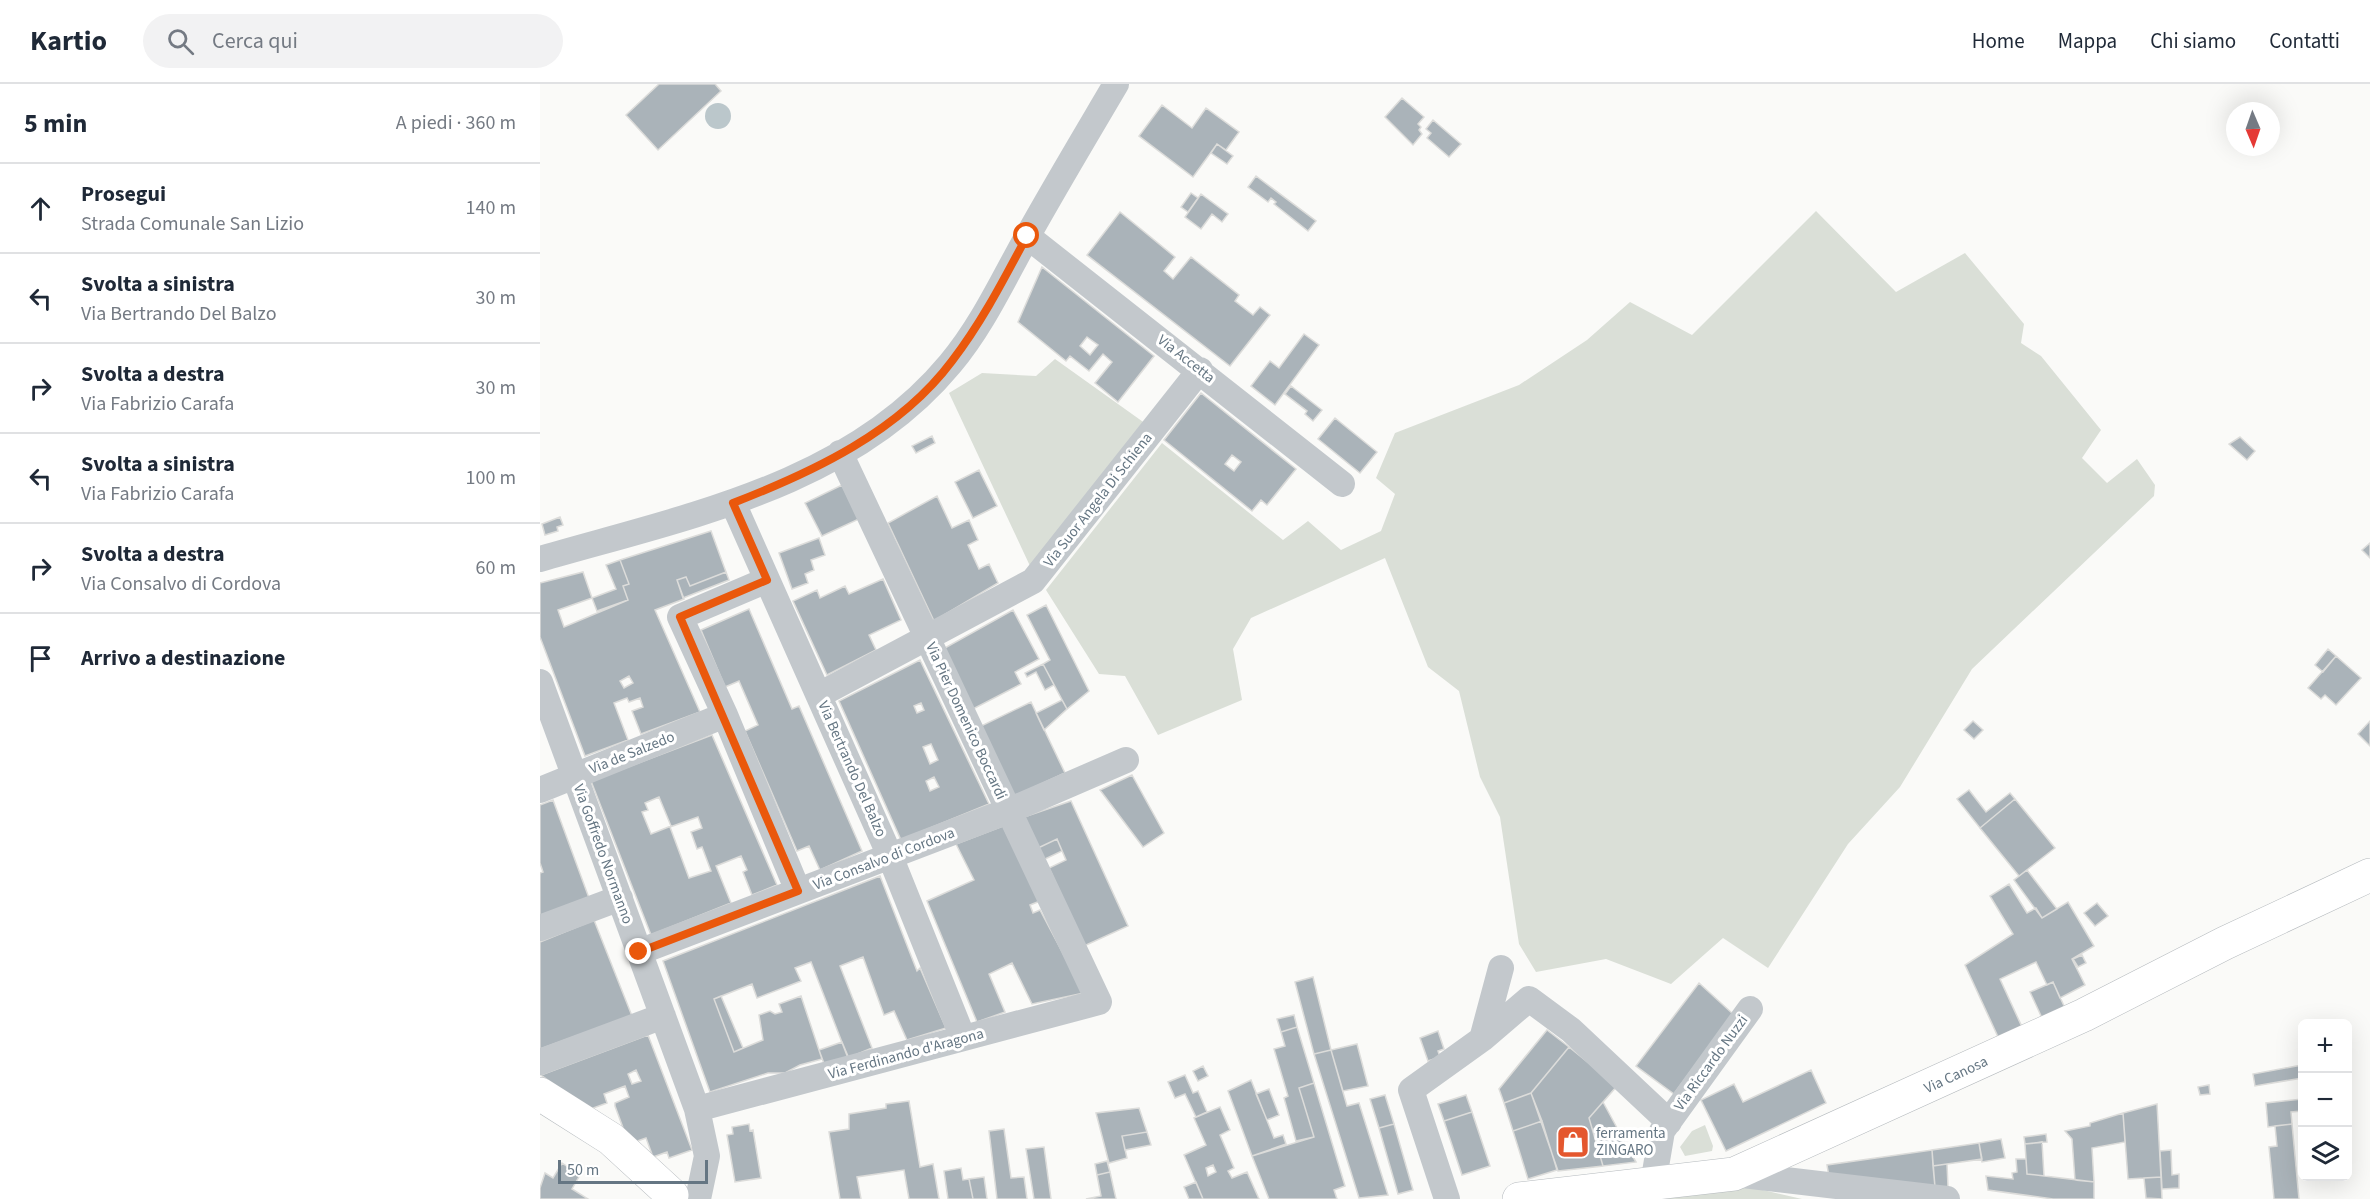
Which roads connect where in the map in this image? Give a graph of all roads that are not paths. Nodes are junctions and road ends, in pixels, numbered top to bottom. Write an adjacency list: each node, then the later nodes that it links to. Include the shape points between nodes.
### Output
1 (1116, 84): 2 (street)
2 (1027, 236): 3 (street, Via Accetta); 4 (street, via 978,325 951,363 922,396 881,430)
3 (1200, 370): 5 (street, Via Accetta); 9 (street, Via Suor Angela Di Schiena, via 1033,581)
4 (840, 453): 6 (street, via 782,484); 9 (street, Via Pier Domenico Boccardi)
5 (1342, 484)
6 (733, 503): 7 (street); 8 (street, Via Bertrando Del Balzo)
7 (540, 559)
8 (767, 580): 11 (street, Via Bertrando Del Balzo); 12 (street, via 680,617)
9 (926, 638): 11 (street, Via Suor Angela Di Schiena); 16 (street, Via Pier Domenico Boccardi)
10 (540, 682): 14 (street, Via Goffredo Normanno)
11 (819, 695): 17 (street, Via Bertrando Del Balzo)
12 (724, 715): 14 (street, Via de Salzedo); 19 (street)
13 (1126, 760): 16 (street, Via Consalvo di Cordova)
14 (575, 776): 15 (street, Via de Salzedo); 20 (street, Via Goffredo Normanno)
15 (540, 790)
16 (1008, 811): 17 (street, Via Consalvo di Cordova); 24 (street, Via Pier Domenico Boccardi)
17 (890, 856): 19 (street, Via Consalvo di Cordova); 27 (street, Via Bertrando Del Balzo)
18 (2370, 875): 34 (main road, Via Canosa, via 2063,1024)
19 (798, 891): 22 (street, Via Consalvo di Cordova)
20 (620, 898): 21 (street); 22 (street, Via Goffredo Normanno)
21 (540, 928)
22 (639, 952): 26 (street, Via Goffredo Normanno)
23 (1501, 968): 28 (street)
24 (1092, 989): 27 (street, Via Ferdinando d'Aragona, via 1099,1002)
25 (1750, 1009): 33 (street, Via Riccardo Nuzzi)
26 (663, 1016): 29 (street); 31 (street, Via Goffredo Normanno)
27 (963, 1038): 31 (street, Via Ferdinando d'Aragona)
28 (1482, 1039): 33 (street, via 1529,999 1571,1030); 37 (street, via 1411,1090)
29 (540, 1062)
30 (540, 1094): 36 (main road, via 611,1139)
31 (697, 1109): 36 (street, Via Goffredo Normanno, via 707,1156)
32 (540, 1119): 36 (main road, via 607,1164)
33 (1669, 1122): 35 (street, Via Riccardo Nuzzi, via 1662,1131)
34 (1734, 1174): 35 (main road, Via Canosa); 39 (street)
35 (1653, 1184): 38 (main road, Via Canosa)
36 (683, 1198)
37 (1447, 1199)
38 (1519, 1199)
39 (1947, 1199)

